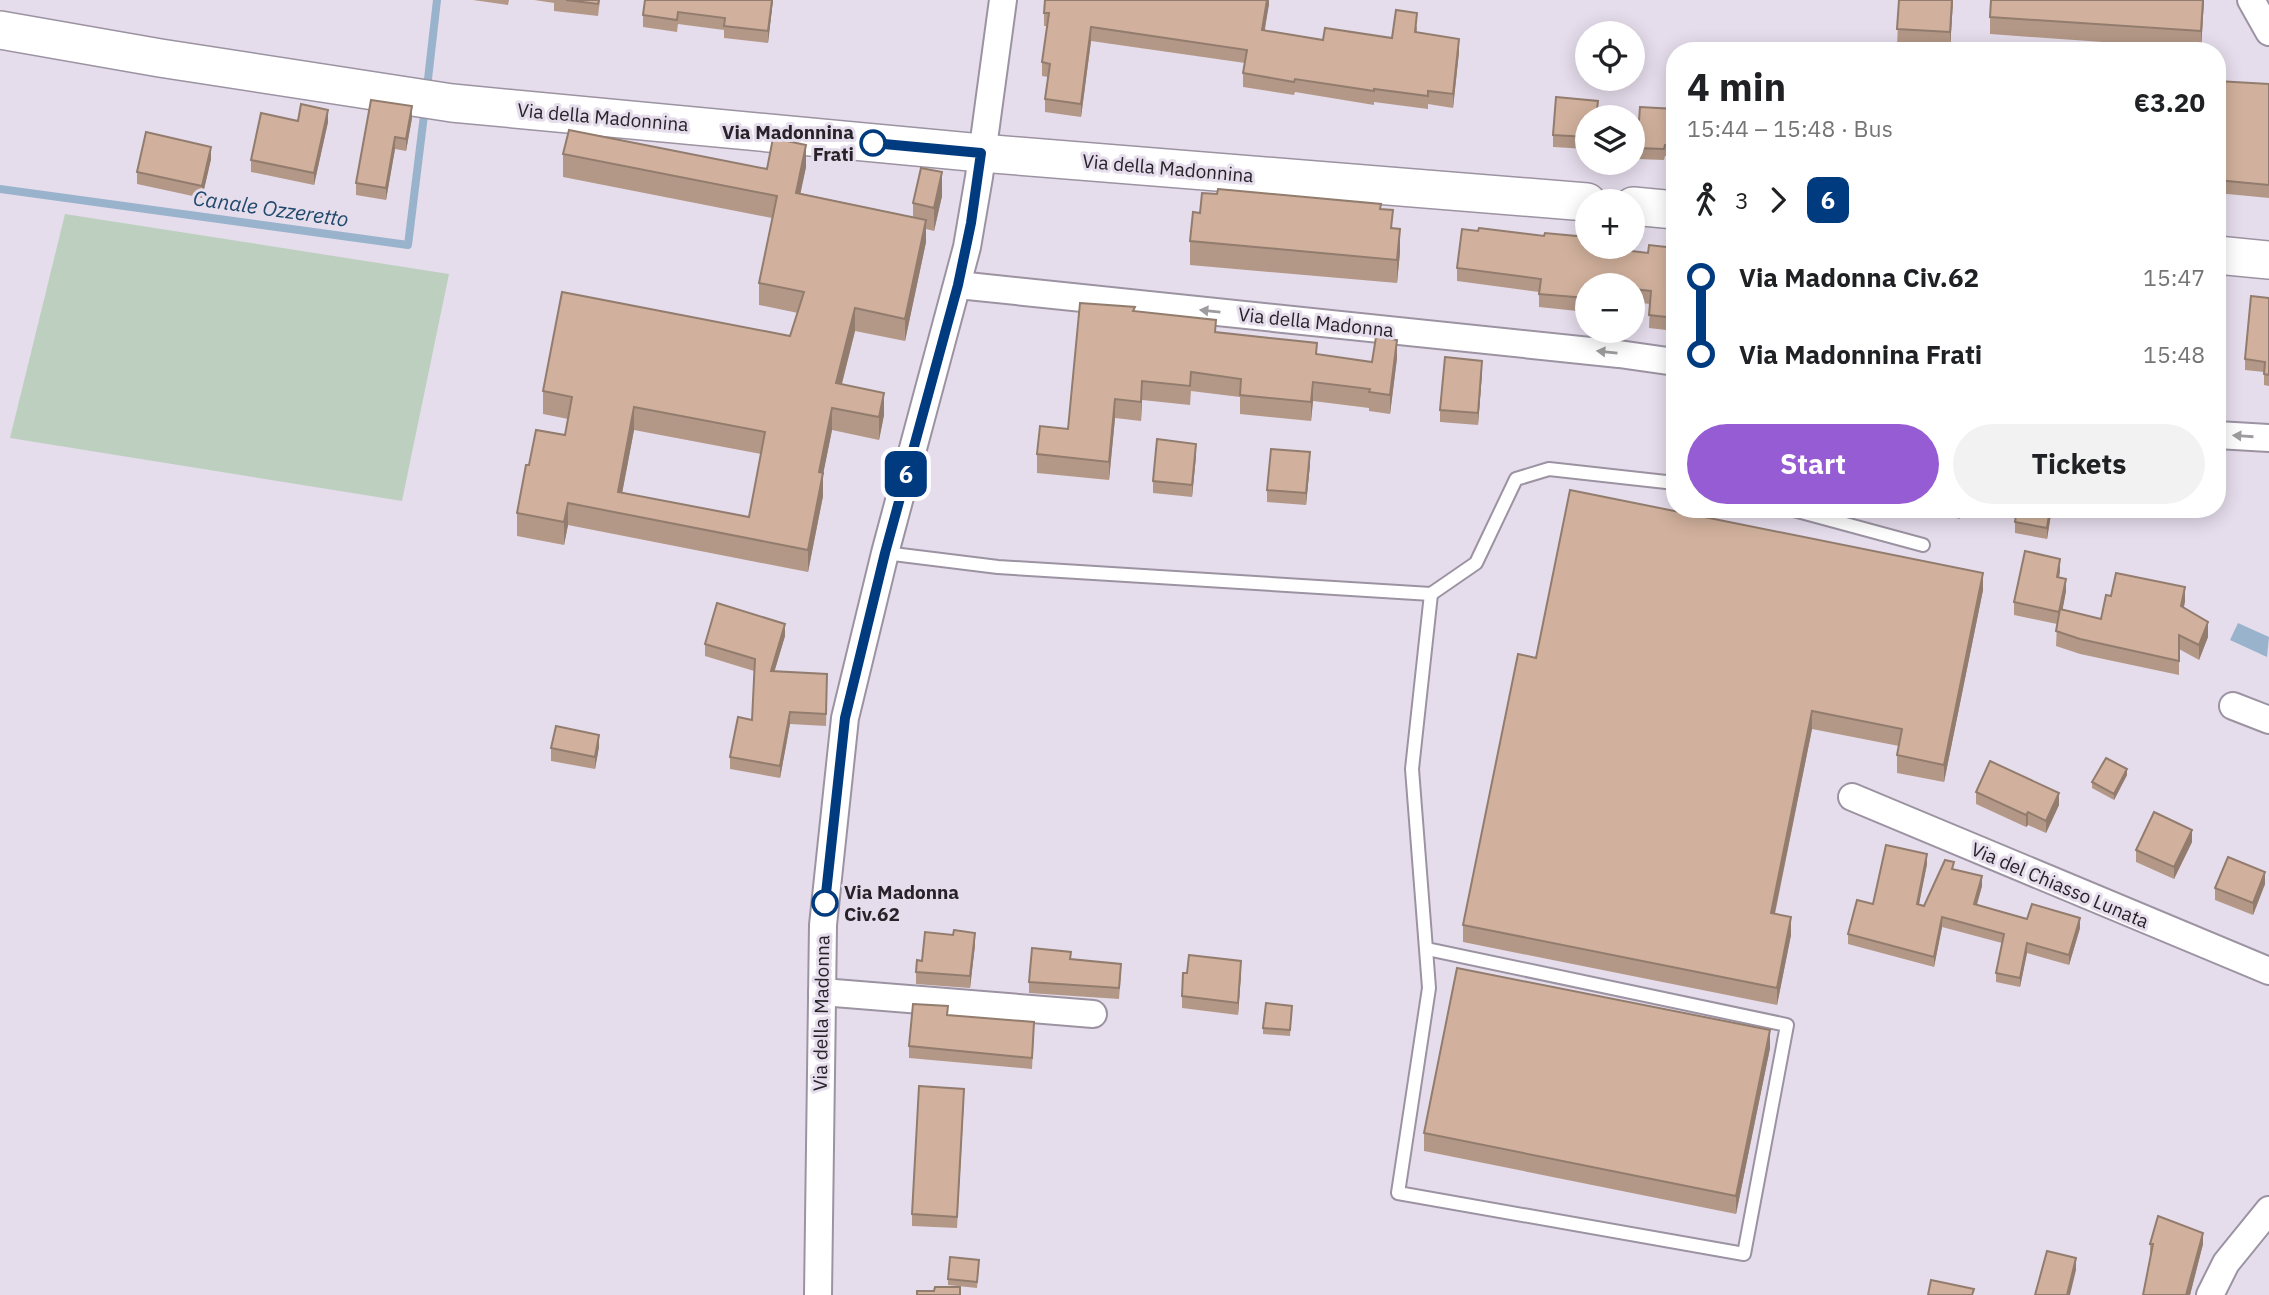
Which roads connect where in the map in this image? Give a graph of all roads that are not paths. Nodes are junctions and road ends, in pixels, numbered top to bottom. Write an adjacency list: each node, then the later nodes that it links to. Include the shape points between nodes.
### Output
1 (1003, 0): 5 (street, Via della Madonna)
2 (2251, 0): 4 (street)
3 (0, 30): 5 (street, Via della Madonnina, via 452,103)
4 (2269, 32)
5 (981, 153): 6 (street, Via della Madonnina); 11 (street, Via della Madonna)
6 (1575, 201)
7 (1645, 207): 8 (street)
8 (1666, 209)
9 (2226, 257): 10 (street)
10 (2269, 260)
11 (958, 285): 12 (street, Via della Madonna, one-way to 11); 18 (street, Via della Madonna)
12 (1666, 361)
13 (2226, 436): 14 (street, one-way to 13)
14 (2269, 438)
15 (1666, 482): 19 (lane, via 1549,469 1516,479 1476,563)
16 (1823, 518): 17 (lane)
17 (1923, 545)
18 (885, 553): 19 (lane, via 998,567); 25 (street, Via della Madonna, via 845,718 822,925)
19 (1431, 594): 23 (lane, via 1412,769)
20 (2233, 706): 21 (street)
21 (2269, 720)
22 (1852, 797): 24 (street, Via del Chiasso Lunata)
23 (1427, 949): 23 (lane, via 1429,988 1398,1193 1744,1254 1787,1025)
24 (2269, 971)
25 (822, 992): 26 (street); 28 (street, Via della Madonna)
26 (1093, 1014)
27 (2269, 1210): 29 (street, via 2226,1264)
28 (818, 1295)
29 (2210, 1295)

